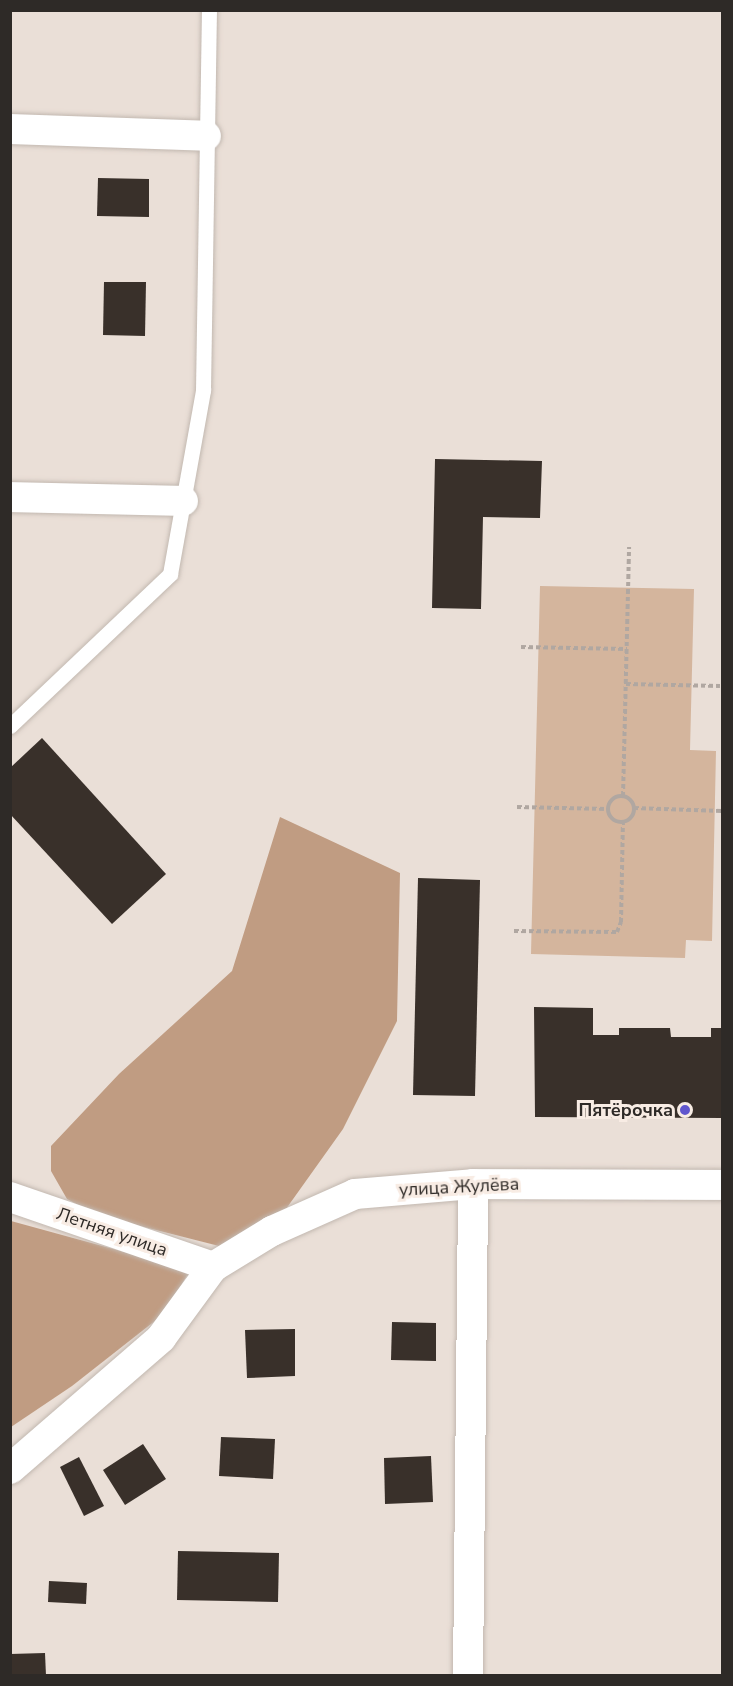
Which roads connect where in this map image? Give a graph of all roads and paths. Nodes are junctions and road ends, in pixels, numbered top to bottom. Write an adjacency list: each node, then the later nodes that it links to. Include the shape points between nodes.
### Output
1 (209, 10): 3 (lane)
2 (10, 129): 3 (street)
3 (206, 136): 5 (lane, via 203,390)
4 (10, 496): 5 (street)
5 (183, 501): 11 (lane, via 170,574)
6 (629, 547): 8 (path)
7 (521, 647): 8 (path)
8 (627, 650): 9 (path)
9 (626, 684): 10 (path); 12 (path)
10 (720, 686)
11 (10, 726)
12 (623, 796): 14 (path); 15 (path, via 613,799)
13 (517, 807): 15 (path)
14 (634, 808): 16 (path); 17 (path, via 631,817)
15 (608, 809): 17 (path, via 613,819)
16 (723, 811)
17 (623, 822): 18 (path, via 621,922 617,932)
18 (514, 931)
19 (473, 1184): 20 (street, улица Жулёва); 22 (street, улица Жулёва, via 356,1194 272,1231); 24 (street)
20 (723, 1185)
21 (10, 1197): 22 (street, Летняя улица)
22 (213, 1267): 23 (street, via 161,1338)
23 (10, 1469)
24 (468, 1676)

